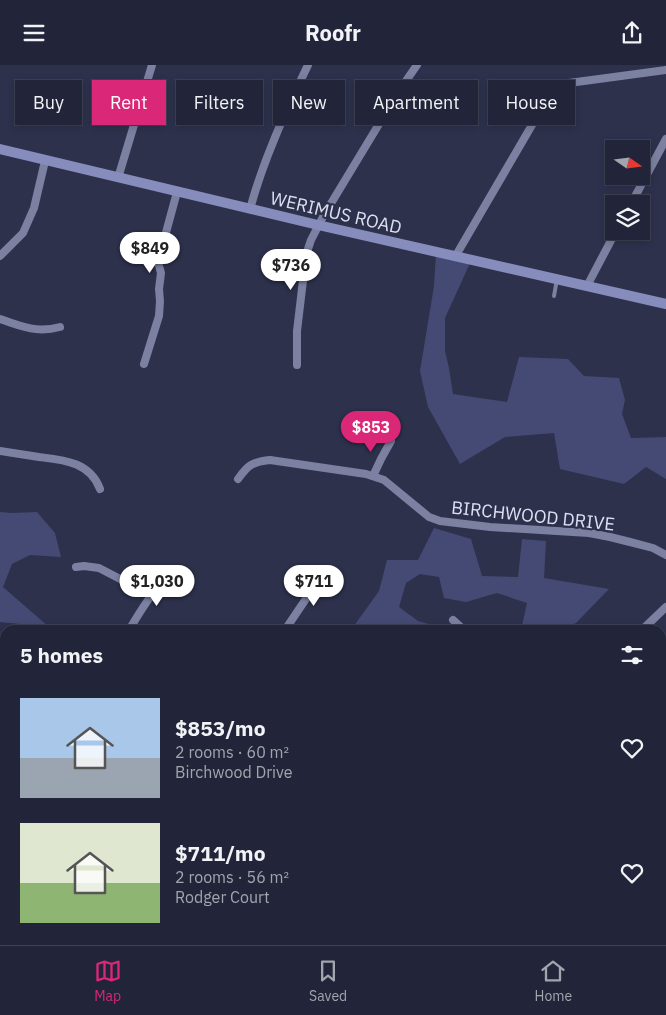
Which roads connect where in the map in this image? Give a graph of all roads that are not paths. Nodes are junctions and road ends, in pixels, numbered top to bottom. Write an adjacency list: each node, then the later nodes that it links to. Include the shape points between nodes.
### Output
1 (152, 65): 8 (street)
2 (308, 65): 11 (street, via 272,143)
3 (417, 65): 12 (street)
4 (666, 70): 15 (street, via 559,87 546,101)
5 (666, 139): 10 (street)
6 (0, 149): 7 (main road, WERIMUS ROAD)
7 (45, 161): 8 (main road, WERIMUS ROAD); 14 (street, via 34,208 23,233)
8 (118, 178): 9 (main road, WERIMUS ROAD)
9 (177, 192): 11 (main road, WERIMUS ROAD); 22 (street, via 158,262 161,273 159,316)
10 (636, 195)
11 (250, 209): 12 (main road, WERIMUS ROAD)
12 (318, 225): 15 (main road, WERIMUS ROAD); 23 (street, via 306,255)
13 (611, 240): 17 (street)
14 (0, 256)
15 (454, 257): 16 (main road, WERIMUS ROAD)
16 (557, 279): 17 (main road, WERIMUS ROAD); 18 (lane)
17 (587, 286): 19 (main road, WERIMUS ROAD)
18 (554, 296)
19 (666, 304)
20 (0, 319): 21 (street, via 37,330)
21 (60, 327)
22 (144, 364)
23 (296, 365)
24 (391, 441): 26 (street)
25 (0, 451): 28 (street, via 65,460 82,467 97,480)
26 (373, 476): 27 (street, BIRCHWOOD DRIVE, via 270,460 256,462 246,468); 29 (street, BIRCHWOOD DRIVE, via 384,480 429,517 440,521 589,533 653,548)
27 (238, 479)
28 (100, 489)
29 (666, 555)
30 (76, 567): 33 (street, via 99,568)
31 (331, 572): 37 (street, via 318,581)
32 (174, 574): 33 (street)
33 (151, 595): 36 (street)
34 (666, 607): 39 (street)
35 (453, 620): 38 (street)
36 (132, 625)
37 (288, 625)
38 (458, 625)
39 (646, 625)

